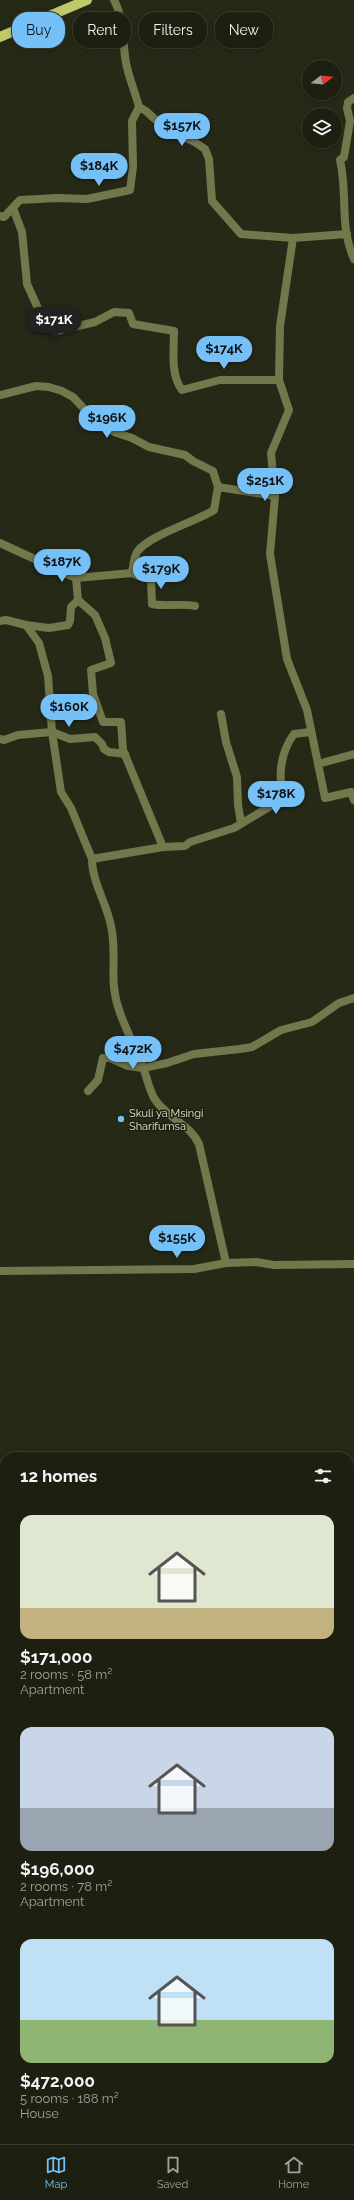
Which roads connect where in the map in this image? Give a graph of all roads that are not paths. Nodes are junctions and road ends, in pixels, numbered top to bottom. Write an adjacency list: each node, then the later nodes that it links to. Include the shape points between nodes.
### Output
1 (87, 0): 3 (main road)
2 (114, 0): 5 (street, via 120,13 128,75)
3 (0, 37)
4 (354, 98): 8 (street, via 348,102 346,108 350,121 344,157 340,160 344,179 343,220)
5 (139, 107): 6 (street, via 132,121 133,167 130,190 87,199 20,200); 9 (street, via 168,131 193,140 205,149 209,158 212,201 241,234)
6 (13, 208): 7 (street, via 4,217); 11 (street, via 22,232 27,284 46,326 57,332 95,322 114,312 129,313 133,324 174,331 176,383 182,390 220,380)
7 (0, 216)
8 (347, 234): 9 (street); 10 (street, via 349,249)
9 (293, 238): 11 (street, via 280,326)
10 (354, 259)
11 (279, 380): 14 (street, via 289,410 271,453)
12 (0, 395): 13 (street, via 36,386 62,391 73,397 89,414 114,432 149,447 185,455 213,471)
13 (218, 487): 14 (street); 16 (street, via 214,510 153,539 137,552)
14 (275, 496): 24 (street, via 270,554 287,659 307,710)
15 (0, 542): 17 (street)
16 (132, 573): 17 (street); 19 (street, via 151,579 152,604)
17 (76, 578): 18 (street)
18 (78, 600): 21 (street, via 71,607 68,625 49,628); 26 (street, via 95,616 105,638 111,663 91,670 93,694 103,722 121,722)
19 (195, 606)
20 (0, 621): 21 (street)
21 (26, 625): 23 (street, via 39,643 48,676)
22 (221, 714): 30 (street, via 226,742 237,777)
23 (52, 732): 25 (street, via 18,734 4,740); 26 (street, via 70,739 95,737 109,752); 32 (street, via 61,792 71,808)
24 (310, 732): 28 (street); 30 (street, via 294,734 285,746 279,779 283,796 272,806)
25 (0, 739)
26 (125, 754): 31 (street)
27 (354, 754): 28 (street)
28 (318, 764): 29 (street, via 325,798 351,792)
29 (354, 800)
30 (241, 823): 31 (street, via 185,846)
31 (163, 847): 32 (street)
32 (92, 859): 34 (street, via 92,869 112,928 114,987 119,1010)
33 (354, 998): 34 (street, via 339,1003 312,1022 281,1030 252,1047 194,1054)
34 (143, 1068): 35 (street, via 103,1058 98,1080); 36 (street, via 151,1092 160,1107 193,1135 199,1144)
35 (88, 1091)
36 (226, 1263): 37 (street); 38 (street, via 194,1269)
37 (354, 1264)
38 (0, 1271)

